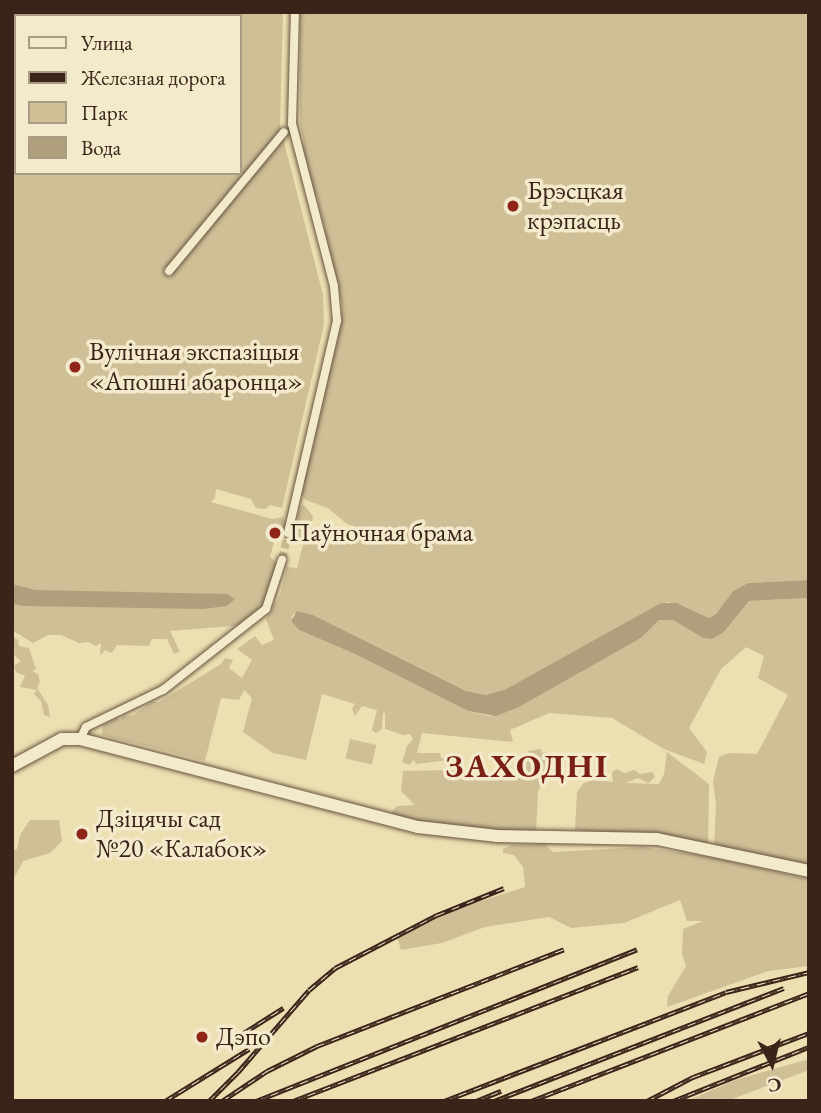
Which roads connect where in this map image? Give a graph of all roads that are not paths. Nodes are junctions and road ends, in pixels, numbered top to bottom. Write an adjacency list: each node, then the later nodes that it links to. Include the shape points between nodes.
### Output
1 (295, 12): 4 (street, via 292,124 334,286 337,321)
2 (284, 132): 3 (street)
3 (169, 271)
4 (288, 533)
5 (282, 560): 6 (street, via 270,601 250,623 163,690 86,727)
6 (80, 739): 7 (main road, via 62,739); 8 (main road, via 418,827 497,836 657,839)
7 (12, 766)
8 (809, 871)

